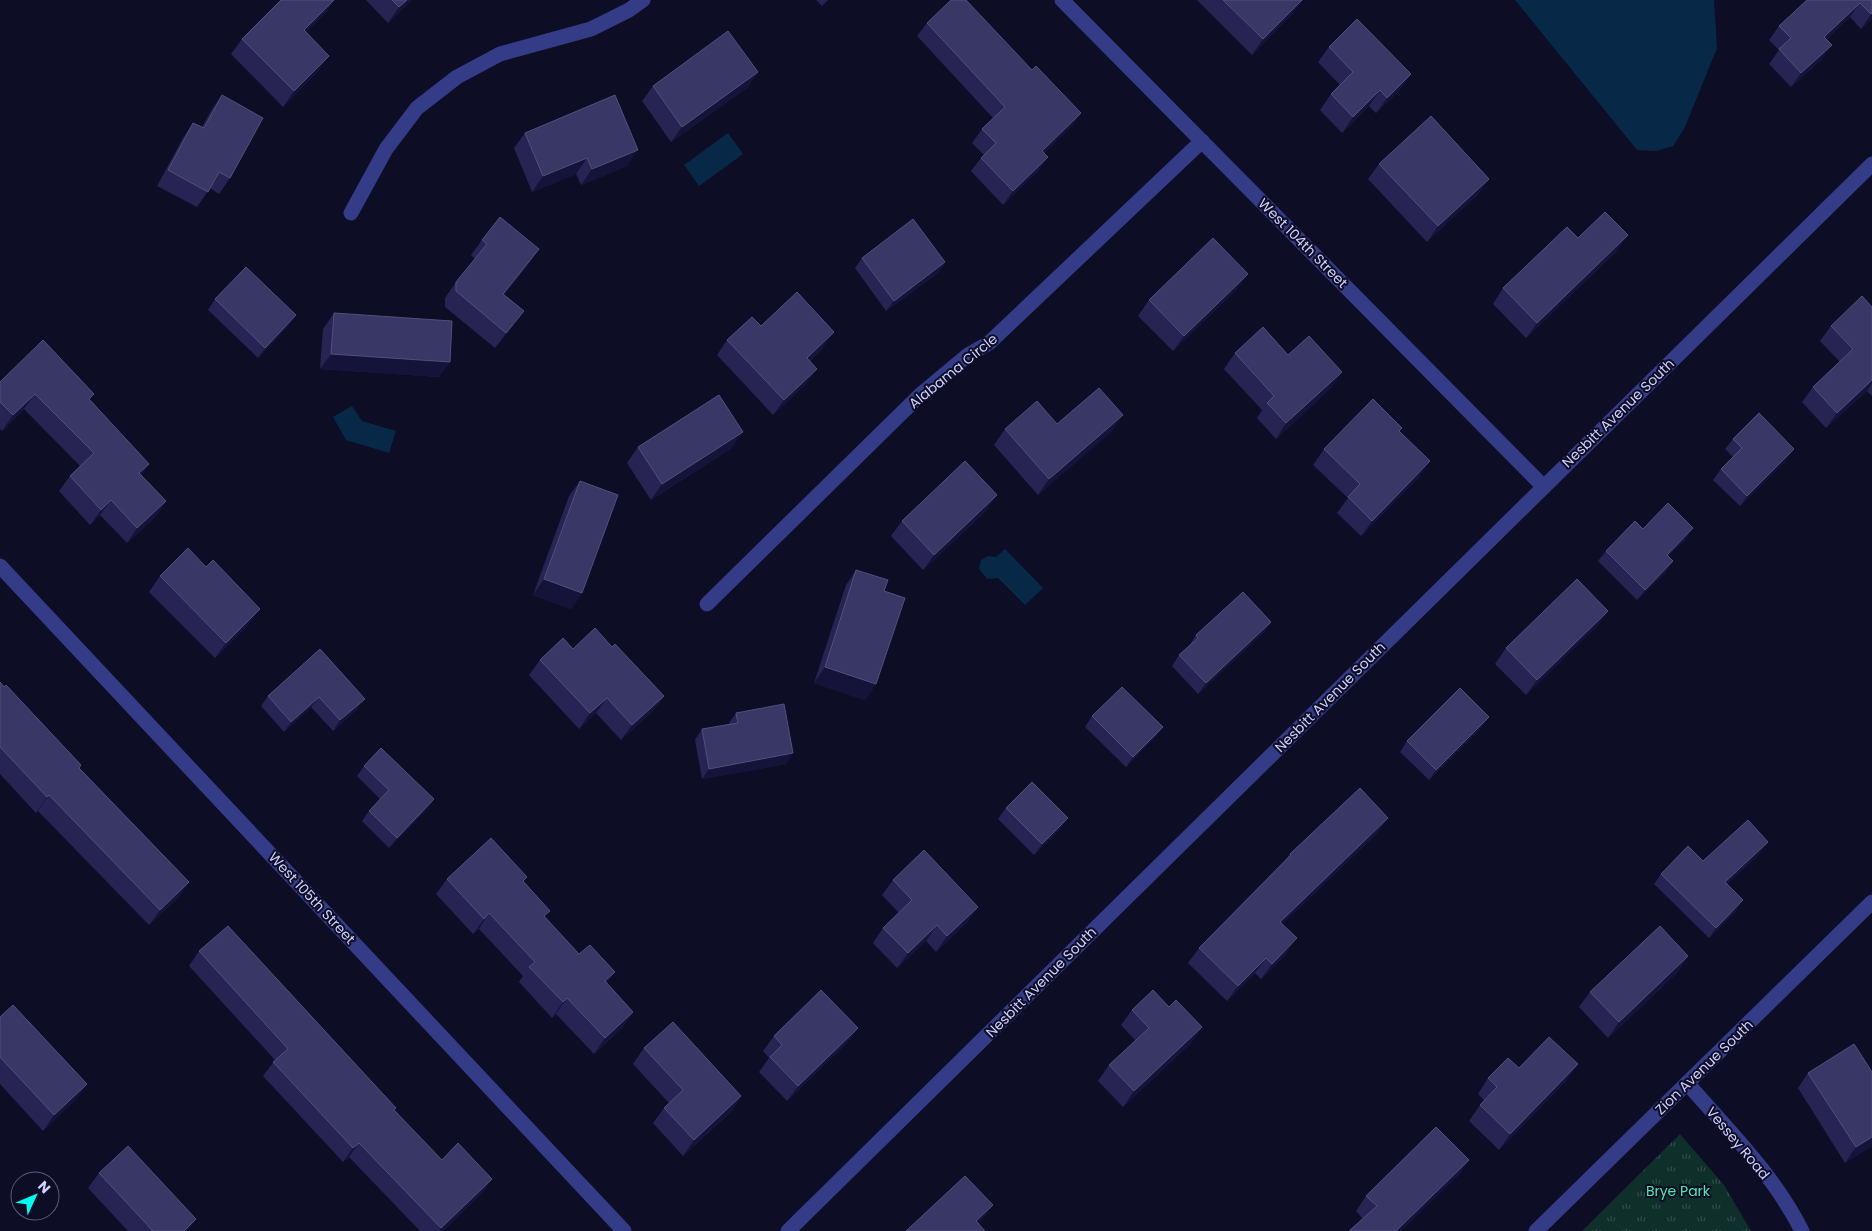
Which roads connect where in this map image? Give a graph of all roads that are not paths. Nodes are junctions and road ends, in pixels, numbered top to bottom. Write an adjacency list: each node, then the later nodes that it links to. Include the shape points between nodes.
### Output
1 (643, 0): 5 (street, via 630,10 590,29 500,54 457,77 416,108 386,149)
2 (1062, 0): 3 (street, West 104th Street)
3 (1202, 141): 6 (street, West 104th Street); 8 (street, Alabama Circle, via 989,343 968,355 920,395)
4 (1872, 164): 6 (street, Nesbitt Avenue South)
5 (351, 213)
6 (1544, 487): 12 (street, Nesbitt Avenue South)
7 (0, 566): 11 (street, West 105th Street)
8 (707, 604)
9 (1872, 902): 10 (street, Zion Avenue South)
10 (1687, 1083): 13 (street, Zion Avenue South); 14 (street, Vessey Road, via 1757,1161)
11 (624, 1231)
12 (788, 1231)
13 (1536, 1231)
14 (1802, 1231)

